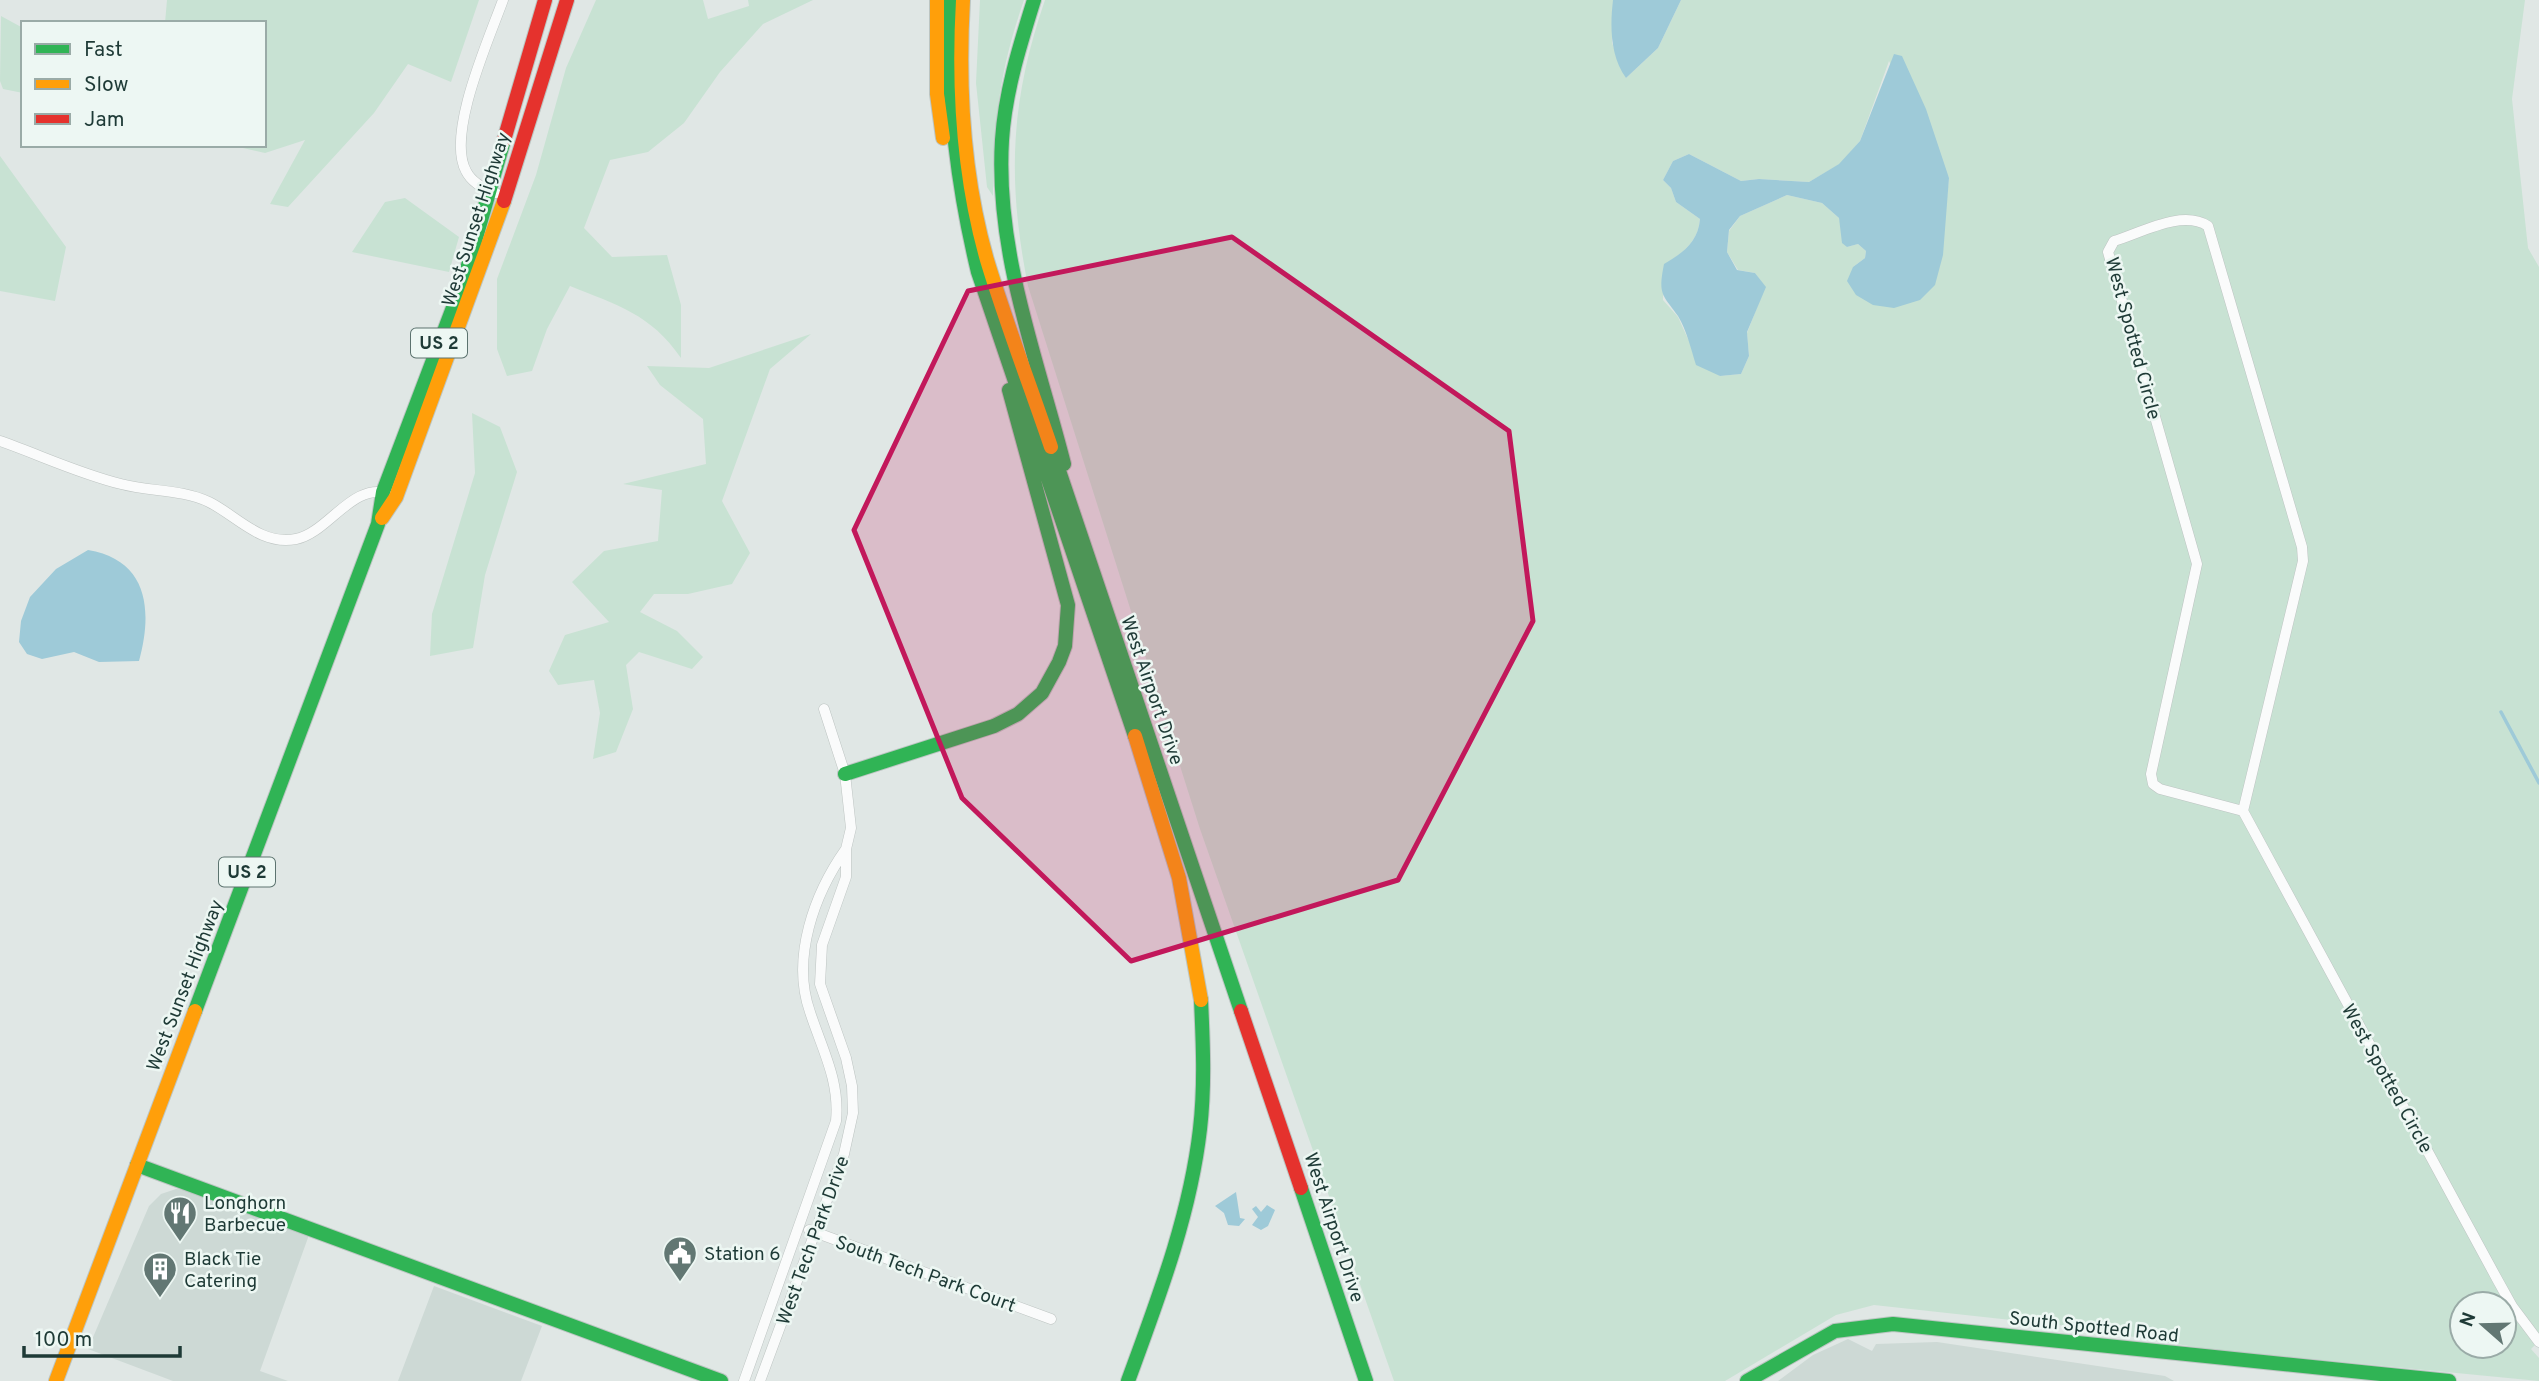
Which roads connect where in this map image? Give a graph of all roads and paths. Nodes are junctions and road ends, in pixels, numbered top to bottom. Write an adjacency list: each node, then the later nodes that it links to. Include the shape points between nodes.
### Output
1 (503, 0): 8 (street, via 464,110 461,141 465,171 480,187)
2 (545, 0): 8 (main road, West Sunset Highway / US 2)
3 (567, 0): 8 (main road, West Sunset Highway / US 2)
4 (937, 0): 9 (main road, via 937,94 944,153 954,202)
5 (950, 0): 9 (main road, West Airport Drive, via 951,129)
6 (963, 0): 13 (main road, West Airport Drive, via 961,98 977,219 1007,324)
7 (1034, 0): 13 (main road, via 1005,114 1004,205 1014,275)
8 (498, 194): 12 (main road, West Sunset Highway / US 2)
9 (970, 244): 10 (main road, West Airport Drive)
10 (1000, 341): 15 (main road, via 1013,416 1068,605 1065,646 1042,693 1018,714); 31 (main road, West Airport Drive, via 1170,837 1197,955 1203,1082 1193,1173 1169,1271)
11 (0, 441): 12 (street, via 117,483 181,492 210,503 261,536 296,539 350,502)
12 (389, 494): 22 (main road, West Sunset Highway / US 2)
13 (1083, 544): 32 (main road, West Airport Drive)
14 (824, 709): 15 (street, West Tech Park Drive)
15 (845, 774): 17 (street, West Tech Park Drive, via 851,812)
16 (2243, 811): 16 (street, West Spotted Circle, via 2303,561 2302,547 2208,226 2196,218 2184,219 2114,241 2108,252 2197,564 2151,774 2160,789); 26 (street, West Spotted Circle, via 2507,1297)
17 (846, 849): 18 (street, West Tech Park Drive, via 831,870 810,925); 19 (street, West Tech Park Drive, via 846,877 824,937)
18 (802, 969): 19 (street); 20 (street, West Tech Park Drive, via 807,1002 831,1067)
19 (819, 969): 21 (street, West Tech Park Drive)
20 (836, 1097): 21 (street); 23 (street, West Tech Park Drive, via 833,1134)
21 (853, 1097): 24 (street, West Tech Park Drive, via 847,1143)
22 (137, 1165): 27 (main road, West Sunset Highway / US 2); 28 (main road)
23 (800, 1227): 24 (street, South Tech Park Court); 29 (street, West Tech Park Drive)
24 (814, 1232): 25 (street, South Tech Park Court); 30 (street, West Tech Park Drive)
25 (1051, 1319)
26 (2539, 1342)
27 (56, 1381)
28 (721, 1381)
29 (744, 1381)
30 (760, 1381)
31 (1128, 1381)
32 (1366, 1381)
33 (1747, 1381): 34 (main road, South Spotted Road, via 1835,1331 1893,1324)
34 (2449, 1381)

